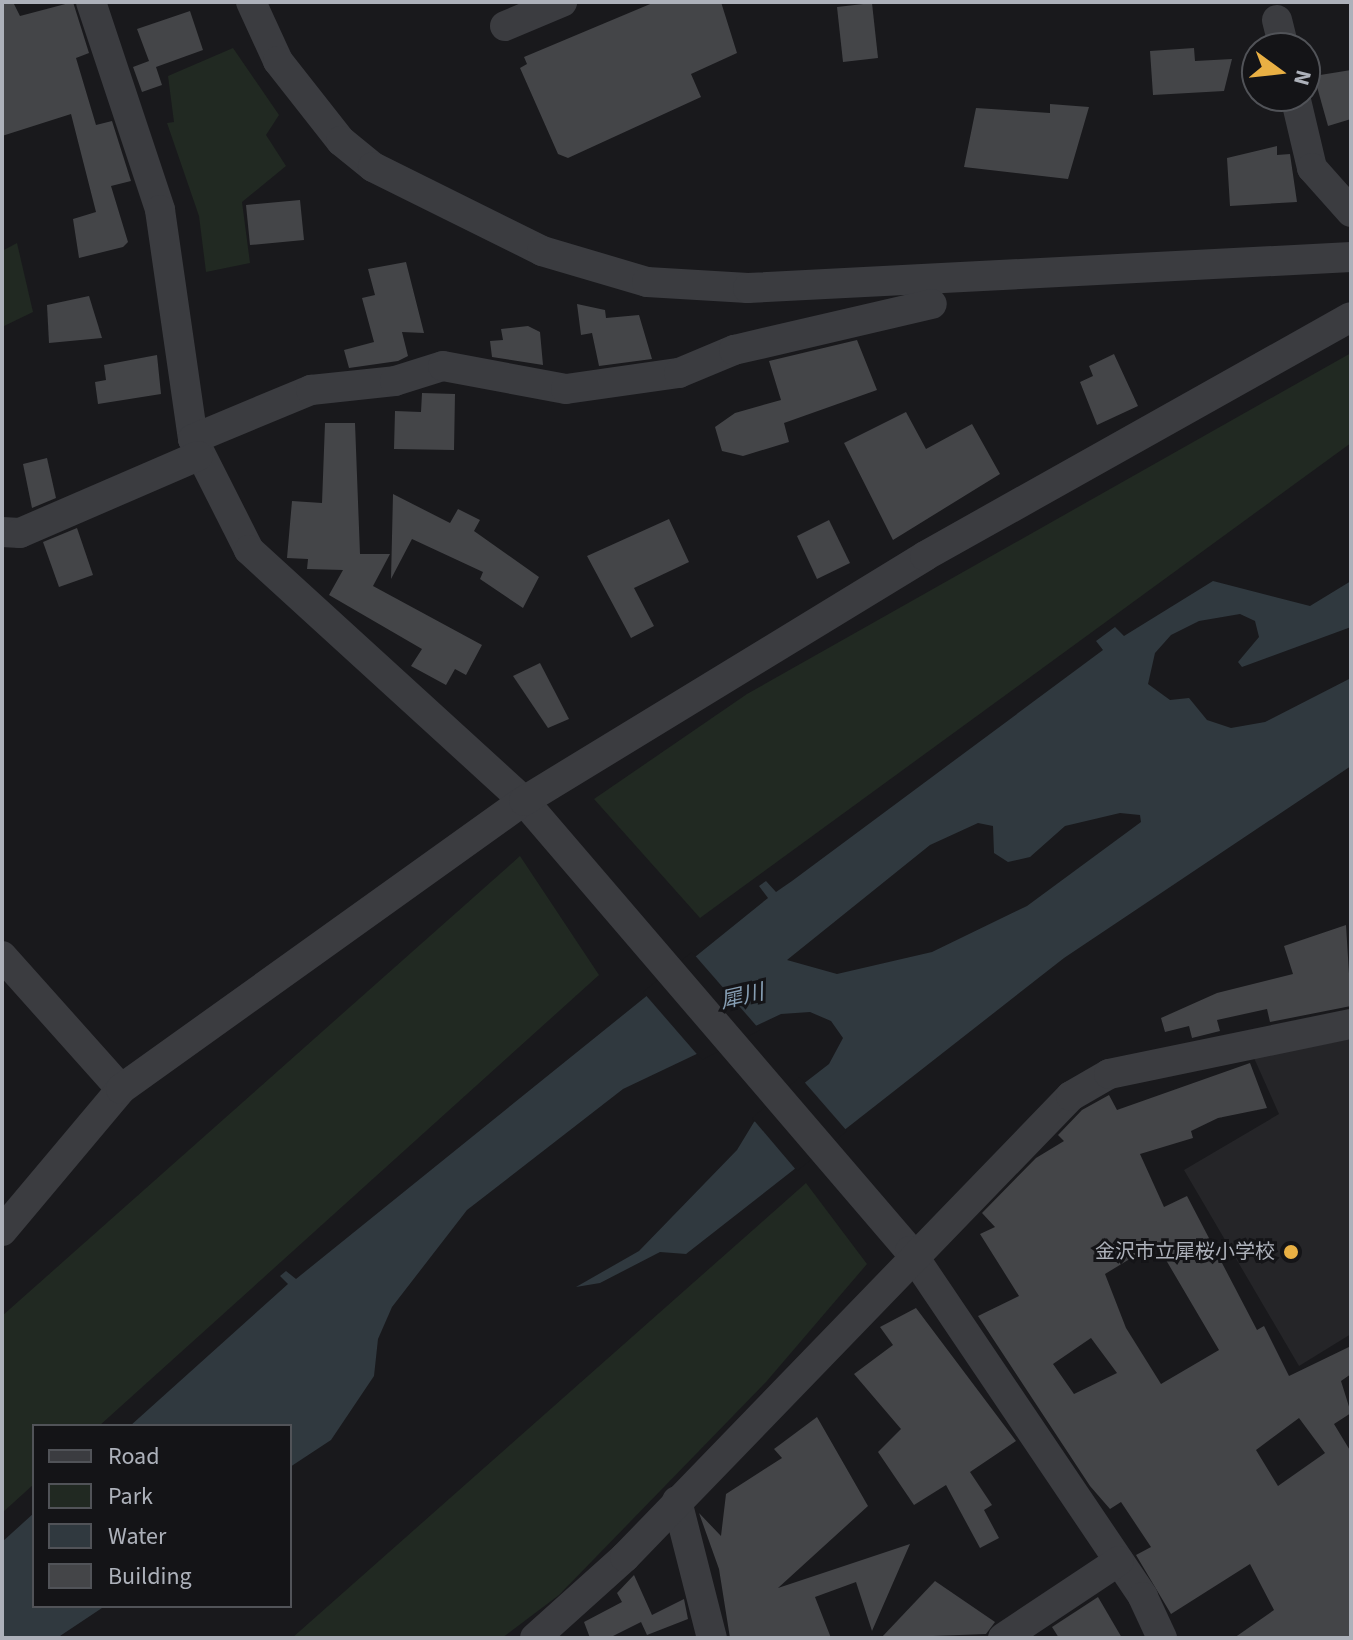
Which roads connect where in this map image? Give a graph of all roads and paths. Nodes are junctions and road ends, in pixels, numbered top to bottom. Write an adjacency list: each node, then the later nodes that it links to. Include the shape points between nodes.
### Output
1 (91, 2): 10 (street, via 160,210)
2 (251, 2): 7 (street, via 278,61 341,141 423,195 542,251 647,282 748,288 818,279)
3 (562, 2): 4 (street)
4 (505, 26)
5 (1299, 112): 6 (street, via 1312,168)
6 (1351, 212)
7 (1351, 257)
8 (932, 304): 10 (street, via 734,350 679,373 566,389 443,366 395,381 311,390)
9 (1351, 317): 12 (street, via 925,556)
10 (196, 447): 11 (street, via 20,533); 12 (street, via 249,550)
11 (2, 532)
12 (526, 805): 15 (street); 17 (street)
13 (2, 956): 15 (street)
14 (1351, 1024): 17 (street, via 1109,1074 1071,1096 1012,1151)
15 (121, 1089): 16 (street)
16 (2, 1231)
17 (914, 1256): 18 (street); 19 (street)
18 (677, 1501): 20 (street); 21 (street)
19 (1119, 1561): 22 (street); 23 (street)
20 (535, 1638)
21 (712, 1638)
22 (1003, 1638)
23 (1162, 1638)

